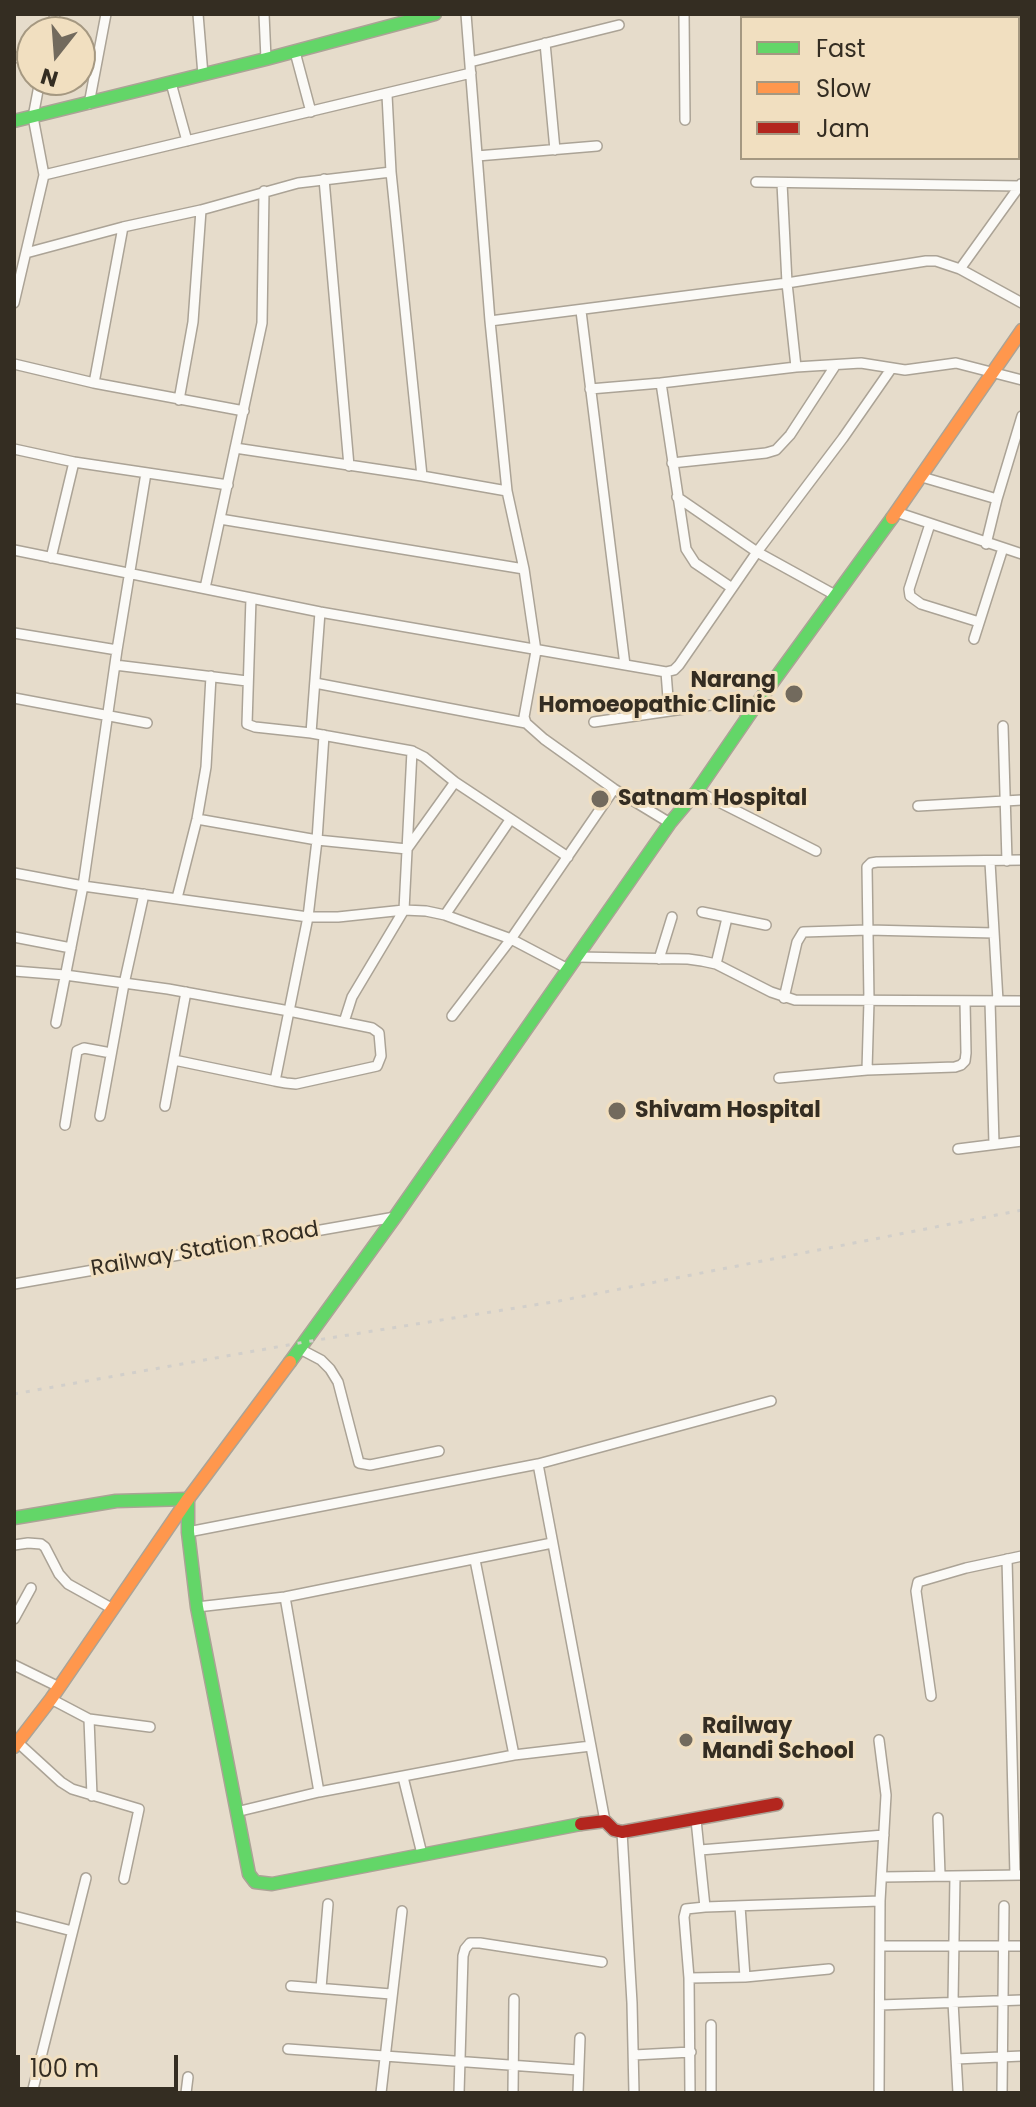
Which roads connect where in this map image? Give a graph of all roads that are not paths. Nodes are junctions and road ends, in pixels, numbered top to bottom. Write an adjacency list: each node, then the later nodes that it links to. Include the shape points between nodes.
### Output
1 (106, 14): 19 (street)
2 (198, 14): 15 (street)
3 (264, 14): 12 (street)
4 (435, 14): 11 (main road)
5 (466, 14): 13 (street)
6 (684, 14): 22 (street)
7 (839, 16): 8 (street)
8 (881, 16)
9 (619, 25): 10 (street)
10 (545, 43): 13 (street); 26 (street)
11 (295, 52): 12 (main road); 20 (street)
12 (266, 59): 15 (main road)
13 (470, 62): 14 (street)
14 (471, 73): 17 (street); 27 (street)
15 (203, 75): 16 (main road)
16 (171, 83): 19 (main road); 24 (street)
17 (387, 95): 20 (street); 28 (street)
18 (37, 96): 21 (street)
19 (89, 104): 21 (main road)
20 (311, 112): 24 (street)
21 (33, 117): 23 (main road); 29 (street)
22 (685, 120)
23 (14, 121)
24 (187, 141): 29 (street)
25 (597, 146): 26 (street)
26 (555, 150): 27 (street)
27 (477, 156): 43 (street)
28 (391, 172): 30 (street); 63 (street)
29 (44, 175): 37 (street)
30 (324, 179): 34 (street); 61 (street)
31 (756, 182): 32 (street)
32 (782, 183): 33 (street); 39 (street)
33 (1021, 184): 38 (street)
34 (264, 191): 35 (street); 55 (street, via 262,323)
35 (201, 210): 36 (street); 54 (street, via 193,322)
36 (123, 227): 37 (street); 51 (street)
37 (26, 253): 40 (street)
38 (960, 269): 39 (street, via 926,261); 41 (street)
39 (787, 283): 42 (street); 47 (street)
40 (14, 303)
41 (1022, 303)
42 (581, 311): 43 (street); 53 (street)
43 (490, 321): 66 (street)
44 (1022, 330): 49 (main road)
45 (14, 364): 51 (street)
46 (835, 366): 47 (street); 48 (street, via 861,363); 60 (street, via 776,450)
47 (796, 367): 52 (street)
48 (891, 369): 49 (street, via 956,363); 75 (street)
49 (995, 372): 50 (street); 64 (main road)
50 (1022, 380)
51 (94, 383): 54 (street)
52 (661, 383): 53 (street); 60 (street)
53 (590, 389): 91 (street)
54 (179, 400): 55 (street)
55 (244, 411): 57 (street)
56 (1022, 416): 68 (street)
57 (235, 448): 61 (street); 65 (street)
58 (14, 449): 59 (street)
59 (74, 462): 62 (street); 77 (street)
60 (672, 463): 67 (street)
61 (349, 466): 63 (street)
62 (146, 473): 65 (street); 79 (street)
63 (422, 476): 66 (street)
64 (922, 477): 68 (street); 69 (main road)
65 (228, 485): 70 (street)
66 (507, 491): 78 (street)
67 (677, 497): 75 (street); 81 (street, via 689,555)
68 (997, 499): 72 (street)
69 (896, 512): 71 (street); 82 (main road)
70 (220, 519): 78 (street); 80 (street)
71 (930, 524): 72 (street); 85 (street, via 910,596)
72 (986, 544): 73 (street)
73 (1003, 548): 76 (street); 85 (street)
74 (14, 550): 77 (street)
75 (757, 552): 81 (street); 82 (street)
76 (1022, 554)
77 (51, 558): 79 (street)
78 (524, 569): 89 (street)
79 (130, 574): 80 (street); 88 (street)
80 (205, 588): 83 (street)
81 (732, 588): 92 (street, via 679,665)
82 (835, 595): 98 (main road)
83 (251, 598): 84 (street); 94 (street)
84 (320, 612): 89 (street); 95 (street)
85 (979, 622): 87 (street)
86 (14, 633): 88 (street)
87 (974, 639)
88 (117, 650): 90 (street)
89 (536, 651): 91 (street); 102 (street)
90 (115, 665): 93 (street); 99 (street)
91 (625, 665): 92 (street)
92 (666, 672): 97 (street)
93 (211, 676): 94 (street); 113 (street, via 208,749)
94 (247, 681): 104 (street, via 247,724)
95 (315, 683): 102 (street); 104 (street)
96 (14, 698): 99 (street)
97 (669, 711): 98 (street, via 725,704); 100 (street)
98 (751, 713): 109 (main road)
99 (108, 714): 101 (street); 124 (street)
100 (594, 722)
101 (147, 723)
102 (526, 723): 108 (street)
103 (1003, 726): 111 (street)
104 (311, 733): 105 (street)
105 (324, 735): 106 (street); 116 (street)
106 (412, 751): 107 (street); 117 (street)
107 (455, 782): 114 (street); 117 (street)
108 (614, 789): 115 (street); 119 (street)
109 (697, 791): 115 (main road); 118 (street)
110 (1022, 800): 111 (street)
111 (1006, 803): 112 (street); 121 (street)
112 (918, 806)
113 (197, 819): 116 (street); 126 (street)
114 (510, 820): 119 (street); 129 (street)
115 (670, 823): 139 (main road)
116 (317, 840): 117 (street); 130 (street)
117 (407, 849): 127 (street)
118 (816, 851)
119 (568, 857): 137 (street)
120 (1022, 860): 121 (street)
121 (1007, 861): 122 (street)
122 (990, 862): 134 (street, via 871,863); 135 (street)
123 (14, 873): 124 (street)
124 (83, 886): 125 (street); 138 (street)
125 (144, 894): 126 (street); 145 (street)
126 (177, 898): 130 (street)
127 (404, 910): 129 (street); 130 (street); 154 (street, via 352,997)
128 (702, 912): 132 (street)
129 (445, 915): 137 (street)
130 (308, 917): 152 (street)
131 (672, 917): 140 (street)
132 (727, 918): 133 (street); 141 (street)
133 (766, 925)
134 (868, 930): 135 (street); 147 (street, via 803,932); 148 (street)
135 (994, 933): 150 (street)
136 (14, 937): 138 (street)
137 (511, 939): 142 (street); 153 (street)
138 (71, 948): 144 (street)
139 (577, 957): 140 (street); 142 (main road)
140 (659, 959): 141 (street)
141 (716, 964): 147 (street)
142 (568, 969): 167 (main road)
143 (14, 971): 144 (street)
144 (65, 975): 145 (street); 155 (street)
145 (124, 984): 146 (street); 156 (street)
146 (186, 992): 152 (street); 157 (street)
147 (784, 998): 148 (street)
148 (869, 1001): 149 (street); 158 (street)
149 (965, 1001): 150 (street); 158 (street, via 966,1053 961,1065)
150 (994, 1001): 151 (street); 165 (street)
151 (1022, 1001)
152 (289, 1011): 154 (street); 160 (street)
153 (452, 1016)
154 (344, 1022): 160 (street, via 379,1033 377,1066 296,1084)
155 (56, 1023)
156 (111, 1053): 162 (street); 163 (street, via 77,1051)
157 (174, 1060): 160 (street); 161 (street)
158 (867, 1070): 159 (street)
159 (779, 1078)
160 (275, 1081)
161 (165, 1106)
162 (100, 1116)
163 (65, 1125)
164 (1022, 1141): 165 (street)
165 (994, 1144): 166 (street)
166 (958, 1149)
167 (395, 1217): 168 (street, Railway Station Road); 169 (main road)
168 (14, 1284)
169 (300, 1349): 171 (street, via 321,1360 338,1382 359,1463); 173 (main road)
170 (771, 1401): 172 (street)
171 (439, 1451)
172 (538, 1464): 175 (street); 176 (street)
173 (188, 1499): 174 (main road, via 116,1501); 175 (main road); 184 (main road)
174 (14, 1518)
175 (188, 1532): 183 (main road)
176 (552, 1543): 180 (street); 194 (street)
177 (14, 1545): 184 (street, via 41,1544 68,1584)
178 (1022, 1556): 179 (street)
179 (1007, 1559): 188 (street, via 918,1582); 209 (street)
180 (475, 1560): 182 (street); 195 (street)
181 (31, 1588): 185 (street)
182 (285, 1597): 183 (street); 197 (street)
183 (197, 1607): 200 (main road)
184 (113, 1609): 187 (main road)
185 (14, 1619)
186 (14, 1665): 187 (street)
187 (59, 1687): 189 (main road)
188 (931, 1696)
189 (51, 1699): 190 (street); 193 (main road)
190 (89, 1719): 191 (street); 198 (street)
191 (150, 1727)
192 (879, 1740): 205 (street, via 886,1795)
193 (15, 1743): 198 (street, via 61,1782)
194 (591, 1746): 195 (street); 203 (street)
195 (514, 1755): 196 (street)
196 (403, 1777): 197 (street); 207 (street)
197 (319, 1792): 200 (street)
198 (92, 1796): 213 (street, via 139,1809)
199 (777, 1804): 202 (main road)
200 (236, 1812): 207 (main road, via 255,1882 287,1881)
201 (938, 1818): 208 (street)
202 (696, 1820): 204 (main road); 206 (street)
203 (605, 1821): 204 (main road); 207 (main road)
204 (622, 1832): 242 (street)
205 (884, 1835): 206 (street); 211 (street)
206 (700, 1850): 218 (street)
207 (422, 1854)
208 (940, 1875): 210 (street); 211 (street)
209 (1019, 1875): 210 (street)
210 (955, 1876): 223 (street)
211 (882, 1877): 214 (street)
212 (86, 1878): 221 (street)
213 (124, 1879)
214 (880, 1901): 216 (street); 222 (street)
215 (328, 1904): 231 (street)
216 (740, 1906): 218 (street); 228 (street)
217 (1004, 1906): 224 (street)
218 (705, 1907): 229 (street, via 684,1913)
219 (402, 1911): 232 (street)
220 (14, 1916): 221 (street)
221 (72, 1931): 251 (street)
222 (880, 1946): 223 (street); 237 (street)
223 (954, 1946): 224 (street); 236 (street)
224 (1003, 1946): 225 (street); 235 (street)
225 (1022, 1946)
226 (602, 1962): 247 (street, via 470,1943 463,1956)
227 (829, 1969): 228 (street)
228 (745, 1977): 229 (street)
229 (689, 1978): 241 (street)
230 (291, 1986): 231 (street)
231 (321, 1988): 232 (street)
232 (391, 1994): 243 (street)
233 (514, 1999): 248 (street)
234 (1022, 2000): 235 (street)
235 (1001, 2001): 236 (street); 245 (street)
236 (953, 2002): 237 (street); 246 (street)
237 (880, 2005): 260 (street)
238 (711, 2025): 259 (street)
239 (580, 2038): 249 (street)
240 (288, 2049): 243 (street)
241 (691, 2052): 242 (street); 258 (street)
242 (634, 2055): 257 (street)
243 (384, 2056): 247 (street); 253 (street)
244 (1022, 2056): 245 (street)
245 (1002, 2057): 246 (street); 262 (street)
246 (956, 2059): 261 (street)
247 (460, 2061): 248 (street); 254 (street)
248 (514, 2064): 249 (street); 255 (street)
249 (578, 2070): 256 (street)
250 (188, 2077): 252 (street)
251 (32, 2093)
252 (186, 2093)
253 (381, 2093)
254 (459, 2093)
255 (513, 2093)
256 (578, 2093)
257 (634, 2093)
258 (690, 2093)
259 (711, 2093)
260 (879, 2093)
261 (958, 2093)
262 (1002, 2093)

